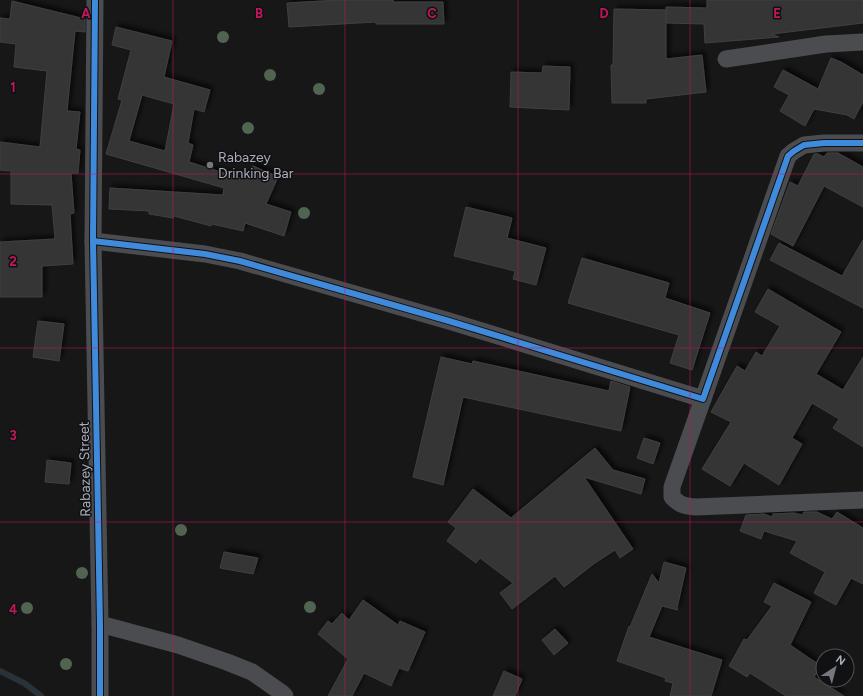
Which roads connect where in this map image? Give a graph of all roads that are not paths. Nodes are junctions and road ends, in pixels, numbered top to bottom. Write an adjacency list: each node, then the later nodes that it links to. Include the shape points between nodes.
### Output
1 (95, 0): 5 (street, Rabazey Street)
2 (863, 42): 3 (street, via 826,44)
3 (726, 59)
4 (863, 143): 6 (street, via 804,145 788,156)
5 (93, 241): 6 (street, via 240,260); 8 (street, Rabazey Street)
6 (703, 399): 7 (street, via 672,487 672,497 678,503 696,507)
7 (863, 500)
8 (100, 624): 9 (street, Rabazey Street); 10 (street, via 178,645 227,662 252,672)
9 (100, 696)
10 (285, 696)

